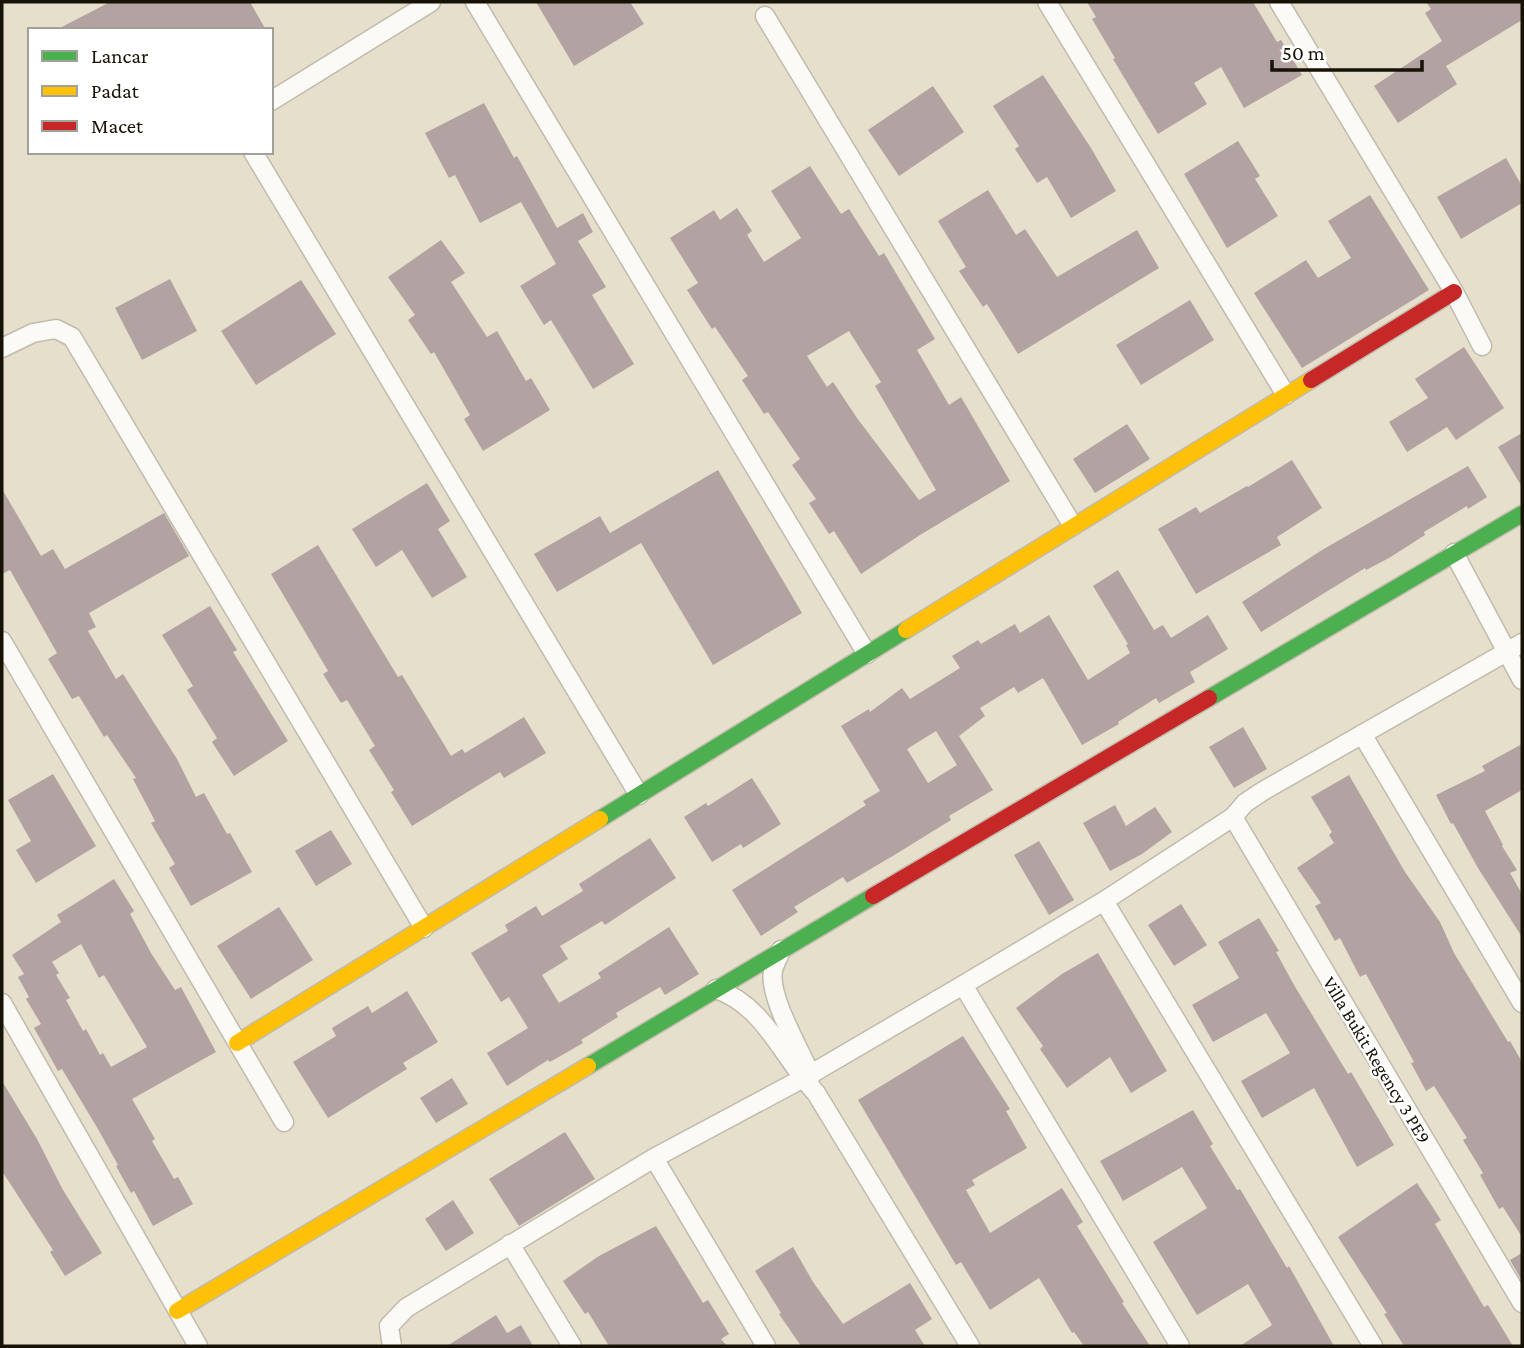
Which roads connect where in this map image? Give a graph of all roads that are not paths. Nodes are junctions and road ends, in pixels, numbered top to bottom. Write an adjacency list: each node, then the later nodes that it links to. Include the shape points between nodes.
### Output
1 (431, 2): 6 (street)
2 (475, 2): 18 (street)
3 (1047, 2): 11 (street)
4 (1279, 2): 8 (street)
5 (765, 16): 13 (street)
6 (273, 100)
7 (254, 154): 21 (street)
8 (1454, 292): 9 (street); 11 (street)
9 (1482, 346)
10 (2, 348): 24 (street, via 33,333 56,329 72,337)
11 (1286, 395): 13 (street)
12 (1522, 514): 14 (street)
13 (1073, 526): 18 (street)
14 (1454, 553): 17 (street); 25 (street)
15 (2, 641): 30 (street)
16 (1522, 643): 17 (street)
17 (1507, 653): 19 (street); 20 (street)
18 (867, 654): 21 (street)
19 (1522, 680)
20 (1362, 734): 22 (street, via 1263,791); 29 (street)
21 (639, 794): 24 (street)
22 (1233, 817): 23 (street); 35 (street, Villa Bukit Regency 3 PE9)
23 (1104, 901): 26 (street); 43 (street)
24 (424, 928): 30 (street)
25 (782, 950): 27 (street); 31 (street, via 773,985)
26 (963, 985): 31 (street); 42 (street)
27 (716, 989): 31 (street, via 749,1007); 36 (street)
28 (2, 1003): 36 (street)
29 (1522, 1003)
30 (237, 1043): 32 (street)
31 (806, 1076): 33 (street); 41 (street)
32 (284, 1122)
33 (654, 1158): 34 (street); 40 (street)
34 (510, 1244): 38 (street, via 406,1308 389,1326); 39 (street)
35 (1522, 1303)
36 (177, 1311): 37 (street)
37 (198, 1346)
38 (392, 1346)
39 (572, 1346)
40 (766, 1346)
41 (970, 1346)
42 (1180, 1346)
43 (1373, 1346)

